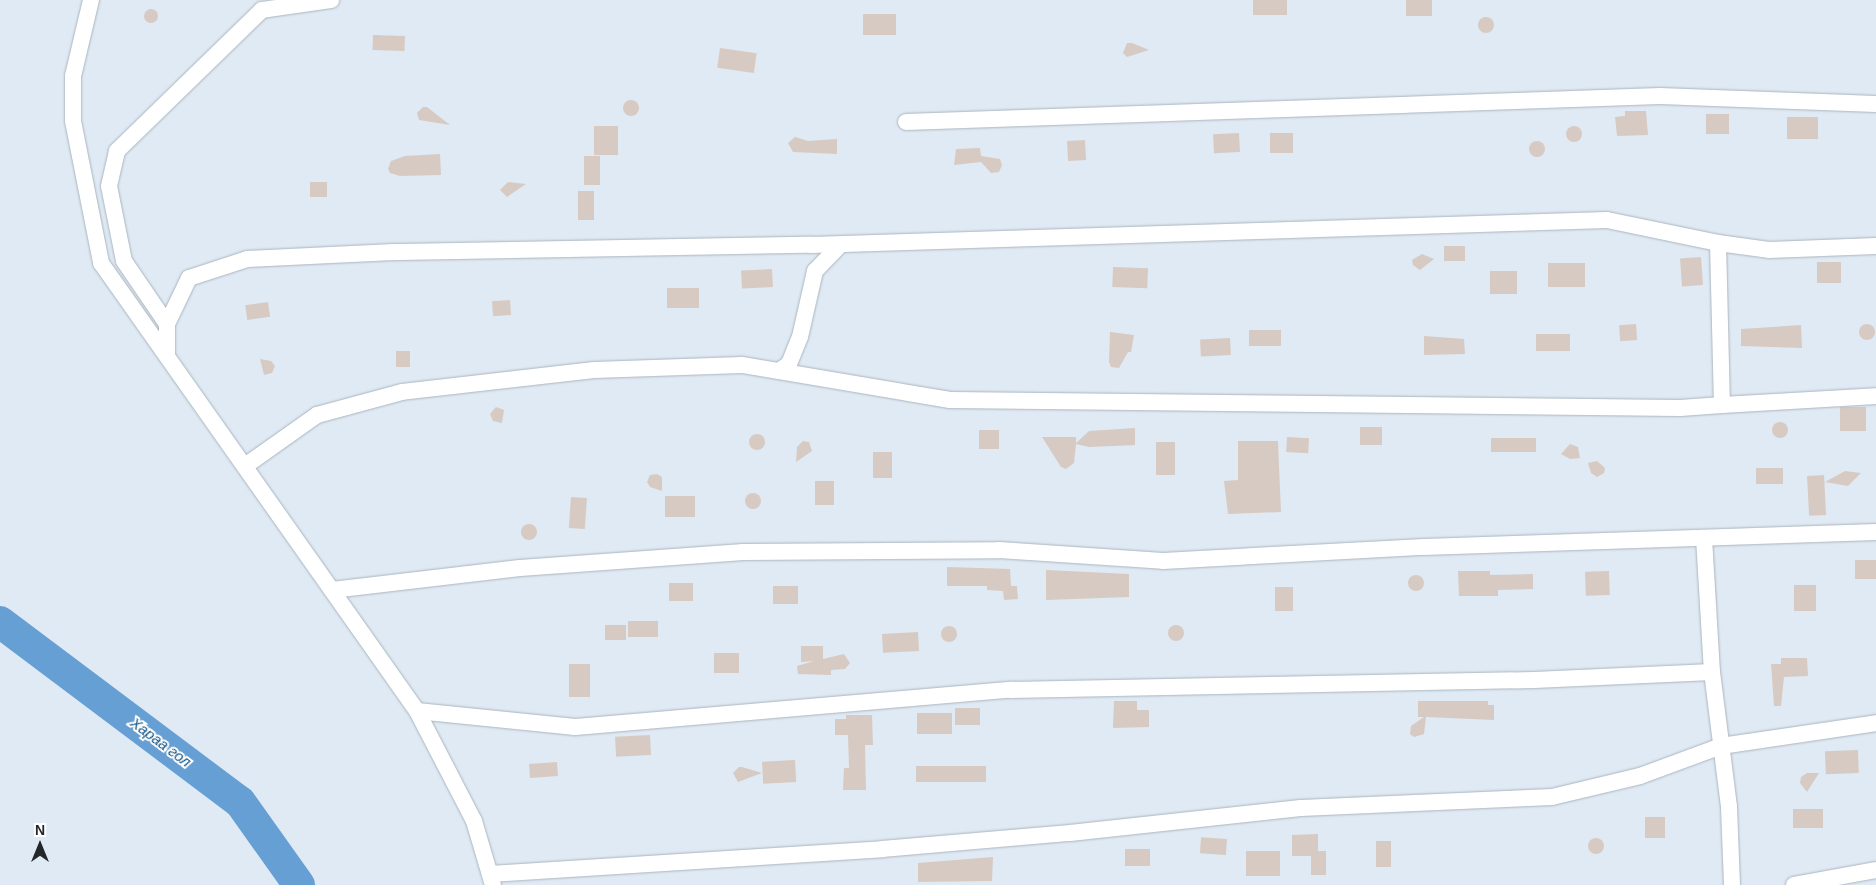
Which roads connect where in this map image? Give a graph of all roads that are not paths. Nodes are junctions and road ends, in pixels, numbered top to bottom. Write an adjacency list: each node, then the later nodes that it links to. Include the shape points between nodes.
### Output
1 (91, 0): 10 (street, via 73,76 73,121 101,263)
2 (332, 0): 3 (street)
3 (288, 3): 9 (street, via 262,10 117,151 109,186 124,261)
4 (1876, 104): 5 (street, via 1660,96)
5 (906, 122)
6 (1718, 243): 7 (street, via 1606,220); 8 (street, via 1768,250); 13 (street)
7 (841, 244): 9 (street, via 394,252 247,258 189,278); 11 (street, via 815,271 800,337 790,364)
8 (1876, 246)
9 (167, 324): 10 (street)
10 (167, 354): 14 (street)
11 (779, 371): 13 (street, via 950,400 1680,408); 14 (street, via 742,365 594,370 402,392 317,415)
12 (1876, 396): 13 (street)
13 (1722, 405)
14 (245, 466): 17 (street)
15 (1876, 532): 16 (street)
16 (1704, 538): 17 (street, via 1424,547 1163,561 999,550 743,552 520,568); 18 (street)
17 (332, 590): 19 (street)
18 (1712, 672): 19 (street, via 1534,680 1011,690 575,727); 21 (street)
19 (416, 711): 23 (street, via 474,821)
20 (1876, 723): 21 (street)
21 (1721, 746): 23 (street, via 1640,776 1552,797 1301,808 1070,833); 24 (street, via 1729,807)
22 (1876, 870): 25 (street)
23 (492, 879)
24 (1732, 885)
25 (1794, 885)

